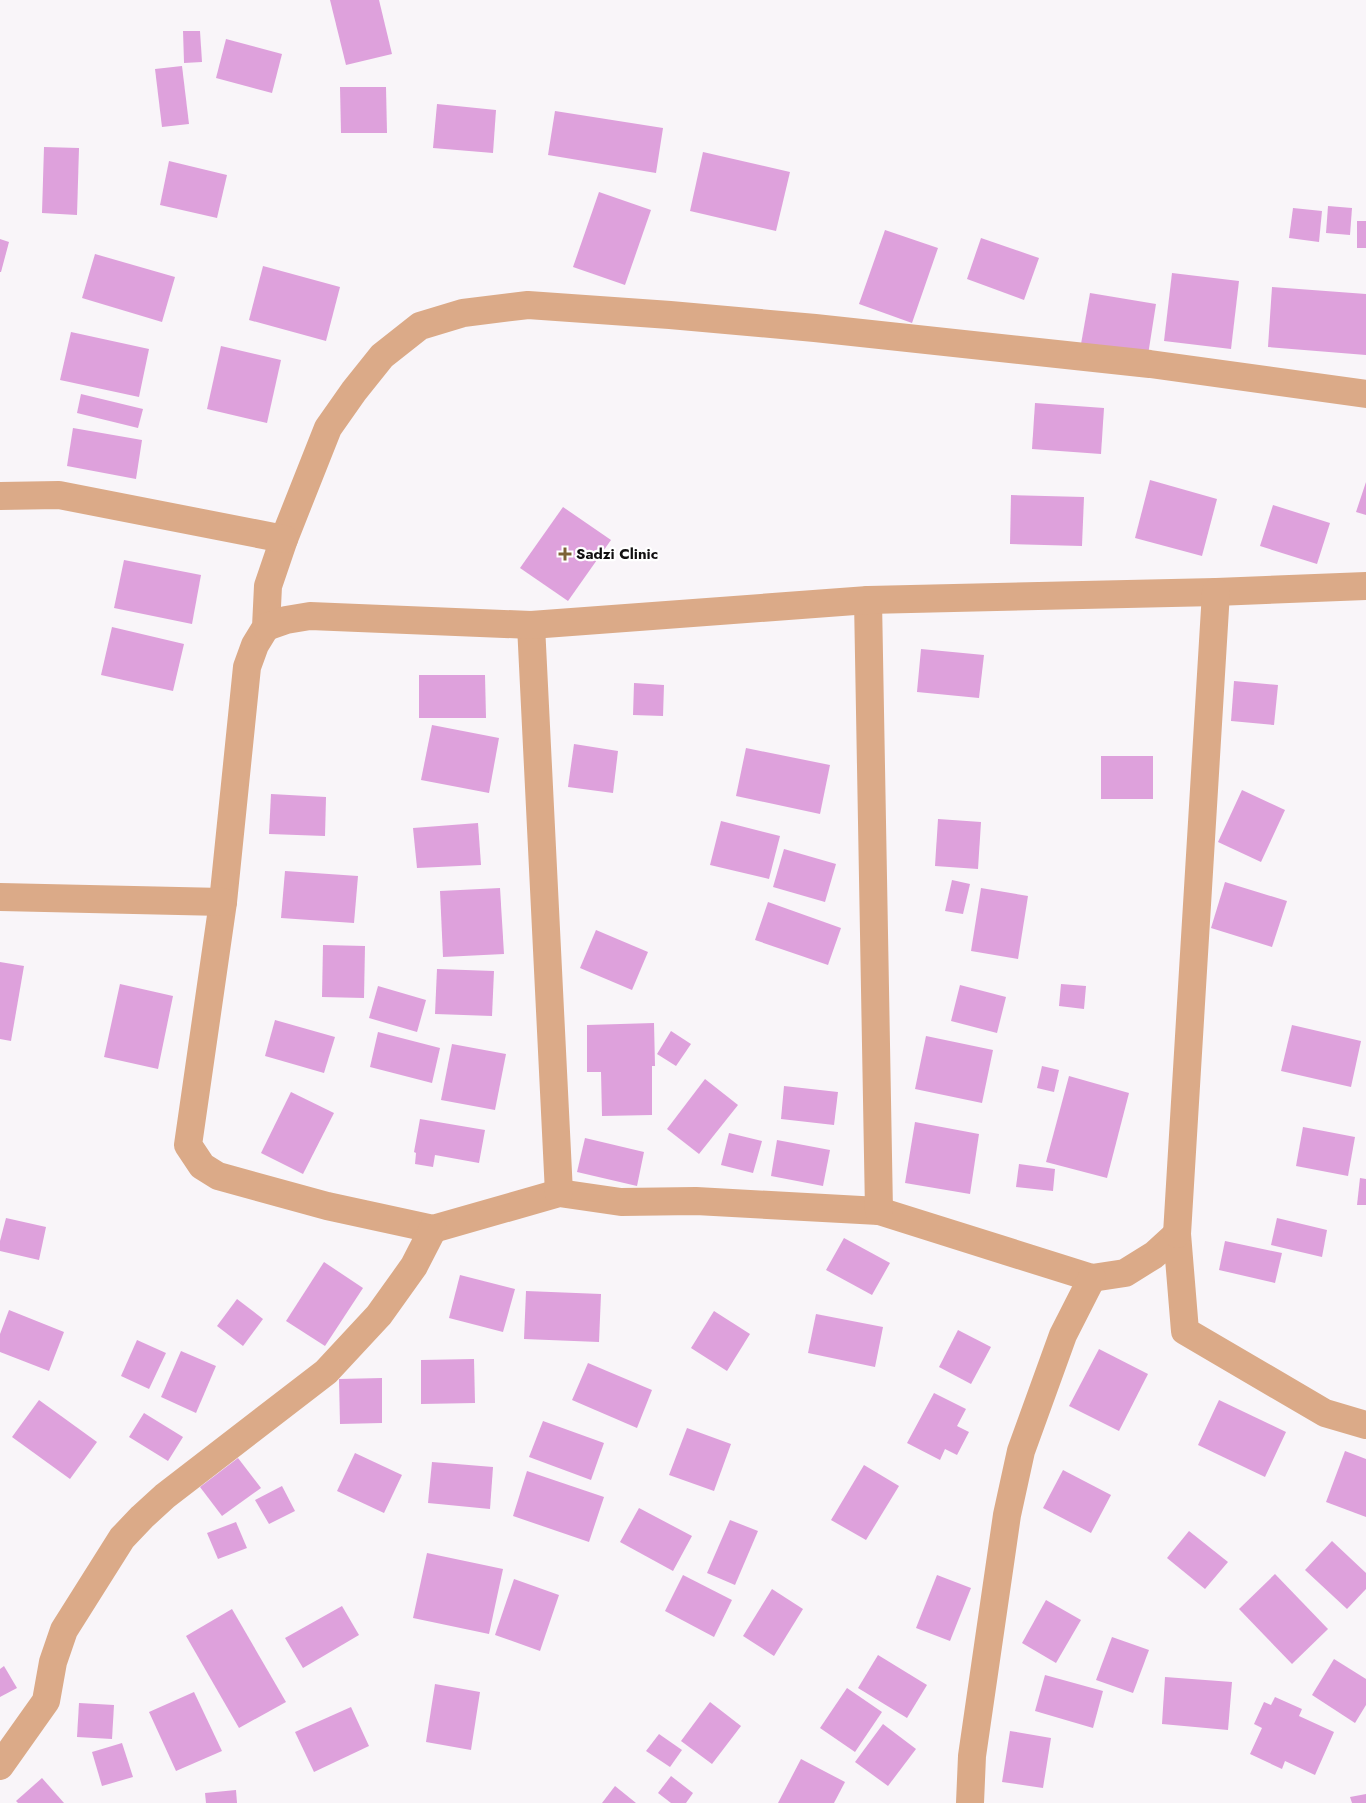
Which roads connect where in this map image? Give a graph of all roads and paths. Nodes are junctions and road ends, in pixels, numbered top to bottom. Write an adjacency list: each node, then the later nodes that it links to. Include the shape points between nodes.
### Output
1 (1366, 394): 3 (street, via 1140,363 709,318 528,305 463,313 420,326 382,356 354,391 328,428)
2 (0, 496): 3 (street, via 59,495)
3 (284, 539): 8 (street, via 268,586)
4 (1366, 586): 5 (street)
5 (1216, 592): 6 (street); 14 (street)
6 (868, 600): 7 (street); 12 (street)
7 (531, 625): 8 (street, via 310,616); 11 (street)
8 (266, 627): 10 (street, via 247,667)
9 (0, 896): 10 (street)
10 (223, 902): 13 (street, via 188,1145 202,1166 218,1176 328,1206)
11 (559, 1192): 12 (street, via 621,1202 696,1201); 13 (street)
12 (879, 1211): 15 (street)
13 (433, 1229): 17 (street, via 414,1266 379,1315 326,1372 165,1496 122,1538 64,1630 53,1662 46,1701)
14 (1177, 1234): 15 (street, via 1154,1255 1125,1273); 16 (street, via 1185,1331 1325,1413)
15 (1092, 1278): 18 (street, via 1063,1334 1021,1451 1004,1534 972,1756)
16 (1366, 1425)
17 (0, 1766)
18 (970, 1803)

